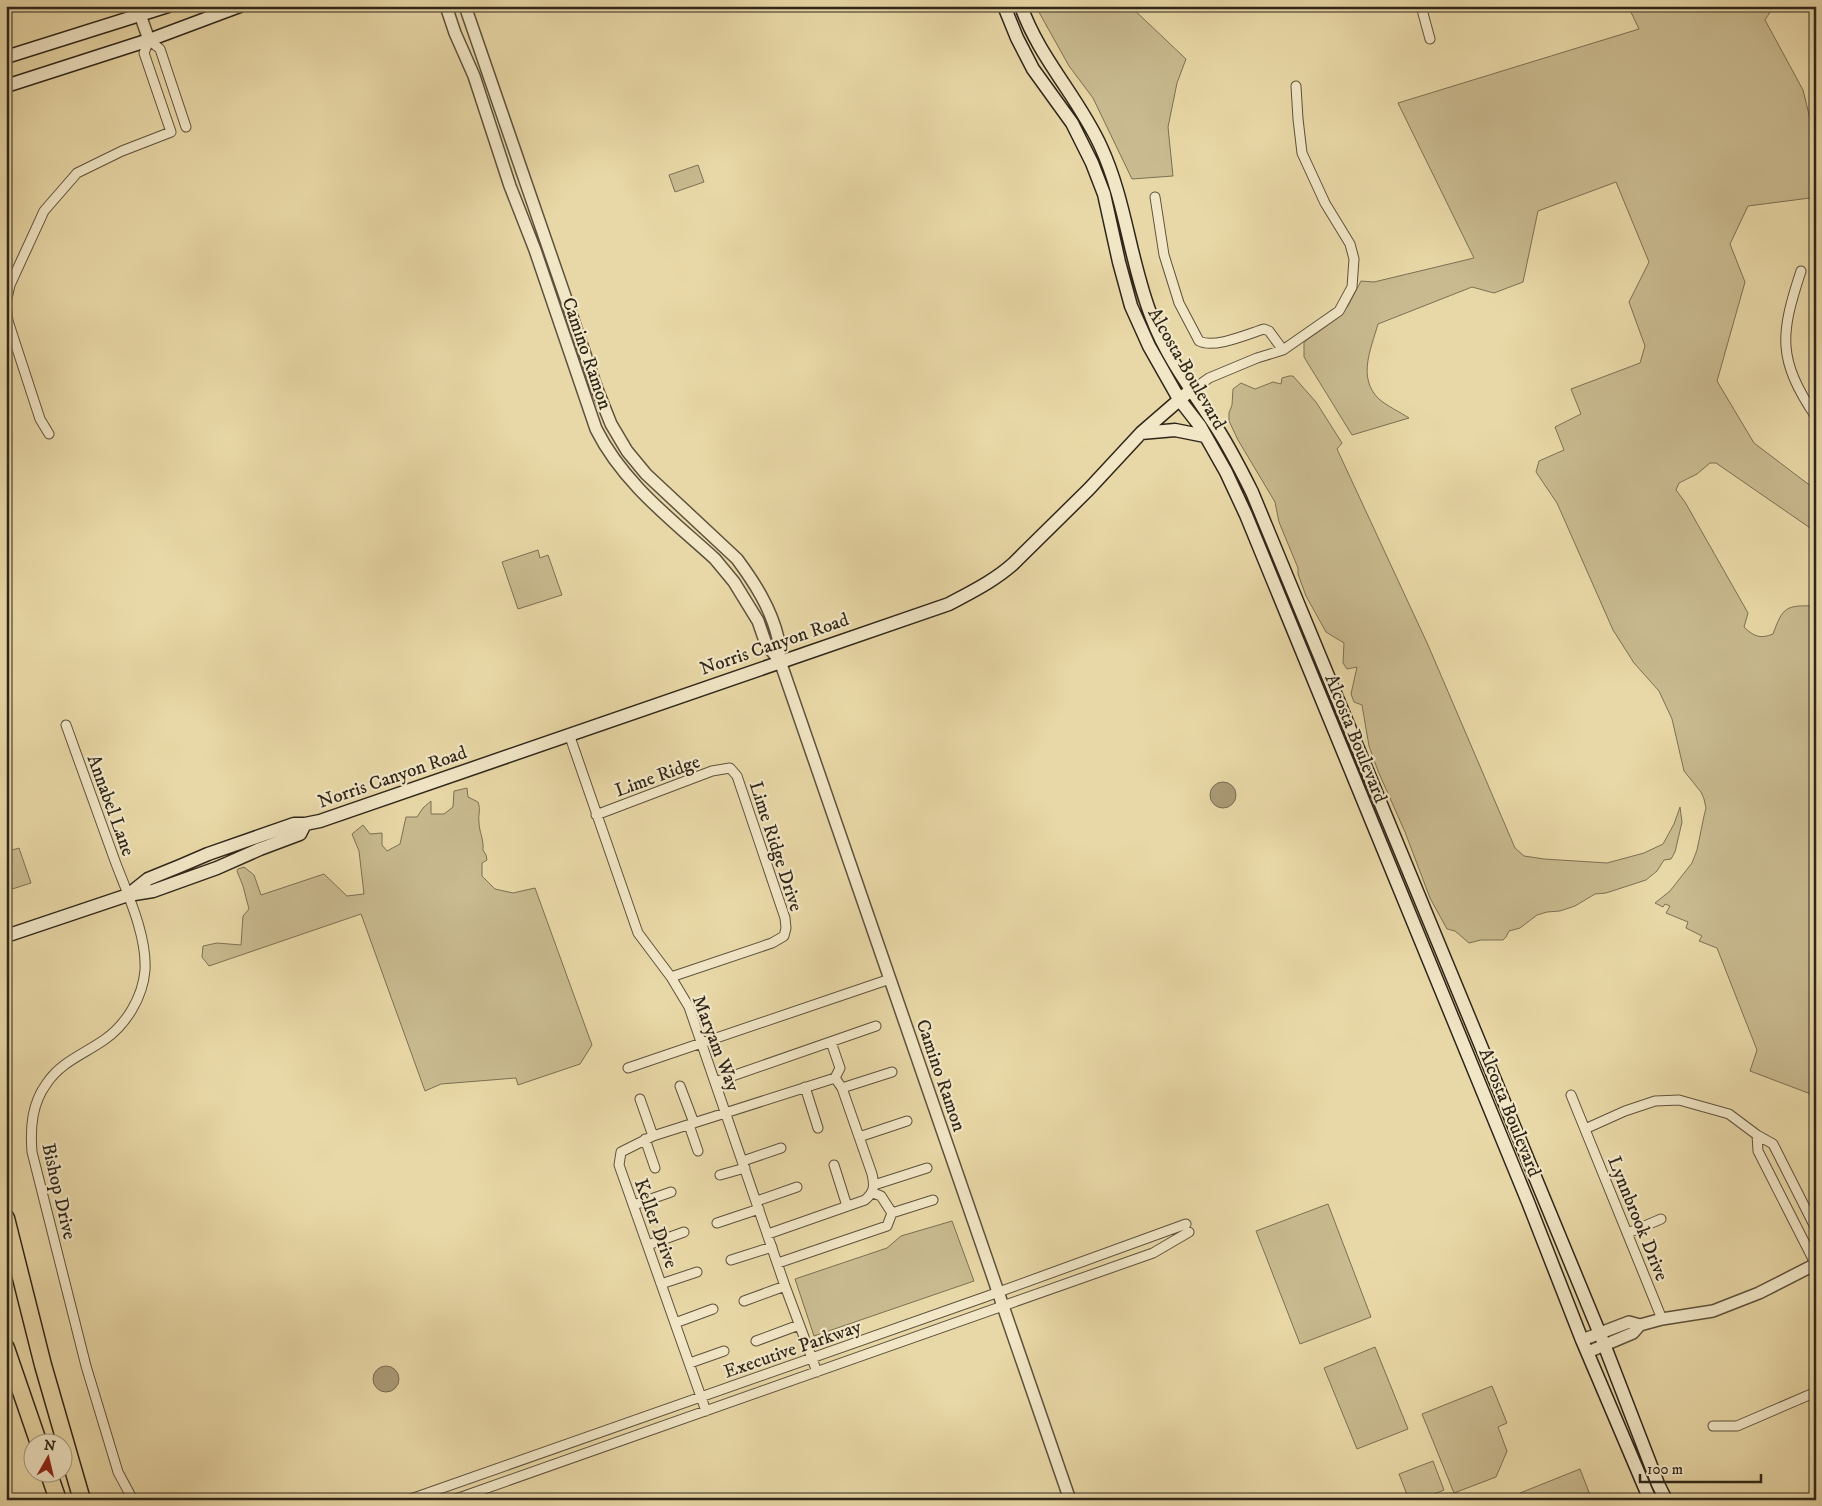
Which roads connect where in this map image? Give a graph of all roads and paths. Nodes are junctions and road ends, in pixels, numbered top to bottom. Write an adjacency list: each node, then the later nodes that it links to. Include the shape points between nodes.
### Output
1 (168, 6): 8 (main road)
2 (240, 6): 10 (main road)
3 (446, 6): 24 (street, Camino Ramon, via 474,76 596,430 629,479 726,571 758,621 766,644)
4 (465, 6): 24 (street, Camino Ramon, via 611,424 646,474 737,558 766,605 778,638)
5 (1004, 6): 19 (main road, Alcosta Boulevard, via 1033,69 1072,123 1092,163 1104,194 1131,306)
6 (1021, 6): 18 (main road, Alcosta Boulevard, via 1038,42 1092,126 1106,157 1152,320)
7 (1421, 6): 9 (street)
8 (138, 11): 10 (street); 11 (main road)
9 (1430, 39)
10 (149, 40): 12 (main road); 14 (street, via 160,50); 22 (street, via 144,53 172,132 77,173 44,211 10,285 7,317 40,419)
11 (6, 57)
12 (6, 86)
13 (1296, 86): 17 (street, via 1302,153 1325,203 1350,244 1355,272 1352,287 1339,311)
14 (186, 127)
15 (1155, 196): 17 (street, via 1164,255 1179,303 1198,341 1205,344 1231,340 1264,329)
16 (1800, 271): 20 (street, via 1785,328 1785,345 1790,369 1802,397)
17 (1283, 350): 18 (street, via 1210,378)
18 (1191, 391): 19 (main road, Norris Canyon Road); 90 (main road, Alcosta Boulevard, via 1213,422 1252,492)
19 (1179, 399): 21 (main road, Norris Canyon Road); 23 (main road, Alcosta Boulevard)
20 (1816, 417)
21 (1141, 433): 23 (main road, via 1175,430); 24 (main road, Norris Canyon Road, via 1002,574 949,604)
22 (49, 434)
23 (1205, 436): 91 (main road, Alcosta Boulevard, via 1246,515)
24 (780, 661): 26 (main road, Norris Canyon Road); 32 (street, Camino Ramon)
25 (66, 725): 29 (street, Annabel Lane)
26 (569, 734): 28 (street, Maryam Way); 29 (main road, Norris Canyon Road, via 320,821 294,824 208,854 148,879)
27 (730, 768): 28 (street, Lime Ridge, via 683,781); 31 (street, Lime Ridge Drive, via 737,776 770,870 785,918 784,936)
28 (596, 815): 31 (street, Maryam Way, via 638,933)
29 (128, 895): 30 (main road, Norris Canyon Road); 109 (street, Bishop Drive, via 144,950 145,970 139,993 119,1028 74,1057 48,1081 33,1114 31,1139 86,1366 118,1472)
30 (6, 936)
31 (671, 977): 35 (street, Maryam Way, via 690,1008)
32 (890, 979): 35 (street); 83 (street, Camino Ramon)
33 (876, 1026): 34 (street)
34 (831, 1042): 38 (street, via 840,1068); 39 (street)
35 (702, 1044): 36 (street); 39 (street, Maryam Way)
36 (628, 1068)
37 (892, 1072): 42 (street)
38 (835, 1078): 41 (street, Keller Drive); 42 (street)
39 (715, 1082): 45 (street, Maryam Way)
40 (680, 1086): 47 (street)
41 (805, 1087): 45 (street, Keller Drive); 48 (street)
42 (842, 1088): 51 (street)
43 (1571, 1095): 49 (street, Lynnbrook Drive)
44 (640, 1099): 52 (street)
45 (726, 1113): 47 (street, Keller Drive); 55 (street, Maryam Way)
46 (907, 1121): 51 (street)
47 (691, 1124): 52 (street, Keller Drive); 54 (street)
48 (818, 1128)
49 (1585, 1129): 50 (street, via 1655,1100 1679,1100 1729,1114); 73 (street, Lynnbrook Drive)
50 (1757, 1135): 71 (street, via 1773,1144); 79 (street, via 1758,1151)
51 (859, 1137): 61 (street)
52 (649, 1138): 57 (street); 64 (street, Keller Drive, via 625,1149 619,1157)
53 (781, 1148): 55 (street)
54 (698, 1151)
55 (744, 1164): 59 (street); 65 (street, Maryam Way)
56 (834, 1165): 66 (street)
57 (655, 1168)
58 (927, 1168): 61 (street)
59 (720, 1175)
60 (797, 1187): 65 (street)
61 (874, 1189): 66 (street, via 865,1200); 67 (street)
62 (671, 1192): 64 (street)
63 (933, 1200): 67 (street)
64 (634, 1205): 75 (street, Keller Drive)
65 (758, 1205): 70 (street); 74 (street, Maryam Way)
66 (847, 1206): 74 (street)
67 (892, 1213): 78 (street, via 887,1226 879,1230)
68 (6, 1218): 108 (highway, via 43,1365)
69 (1661, 1219): 73 (street)
70 (717, 1223)
71 (1816, 1229)
72 (684, 1232): 75 (street)
73 (1628, 1233): 87 (street, Lynnbrook Drive)
74 (768, 1234): 76 (street, Maryam Way)
75 (648, 1245): 81 (street, Keller Drive)
76 (772, 1247): 77 (street); 78 (street, Maryam Way)
77 (731, 1260)
78 (778, 1264): 82 (street, Maryam Way)
79 (1816, 1264): 87 (street, via 1759,1293 1713,1311)
80 (697, 1272): 81 (street)
81 (661, 1284): 88 (street, Keller Drive)
82 (785, 1286): 84 (street); 89 (street, Maryam Way)
83 (998, 1292): 85 (street, Camino Ramon); 85 (street, Executive Parkway, via 1188,1228 1153,1253); 96 (street, Executive Parkway)
84 (744, 1300)
85 (1003, 1306): 98 (street, Executive Parkway); 112 (street, Camino Ramon)
86 (713, 1309): 88 (street)
87 (1662, 1319): 90 (street, via 1640,1325 1633,1332)
88 (675, 1323): 97 (street, Keller Drive)
89 (799, 1325): 92 (street); 96 (street, Maryam Way)
90 (1601, 1339): 91 (street); 95 (street); 114 (main road, Alcosta Boulevard)
91 (1582, 1340): 95 (main road, Alcosta Boulevard)
92 (756, 1341)
93 (6, 1348): 105 (highway)
94 (724, 1351): 97 (street)
95 (1588, 1352): 113 (main road, Alcosta Boulevard)
96 (812, 1358): 98 (street, Maryam Way); 99 (street, Executive Parkway)
97 (690, 1363): 101 (street, Keller Drive)
98 (817, 1372): 102 (street, Executive Parkway)
99 (721, 1390): 101 (street, Executive Parkway); 102 (street)
100 (1816, 1392): 104 (street, via 1737,1426)
101 (701, 1397): 103 (street, Keller Drive); 110 (street, Executive Parkway)
102 (726, 1404): 103 (street, Executive Parkway)
103 (706, 1411): 111 (street, Executive Parkway)
104 (1713, 1426)
105 (35, 1434)
106 (52, 1484): 107 (highway)
107 (58, 1500)
108 (82, 1500)
109 (133, 1500)
110 (408, 1500)
111 (453, 1500)
112 (1070, 1500)
113 (1650, 1500)
114 (1666, 1500)

